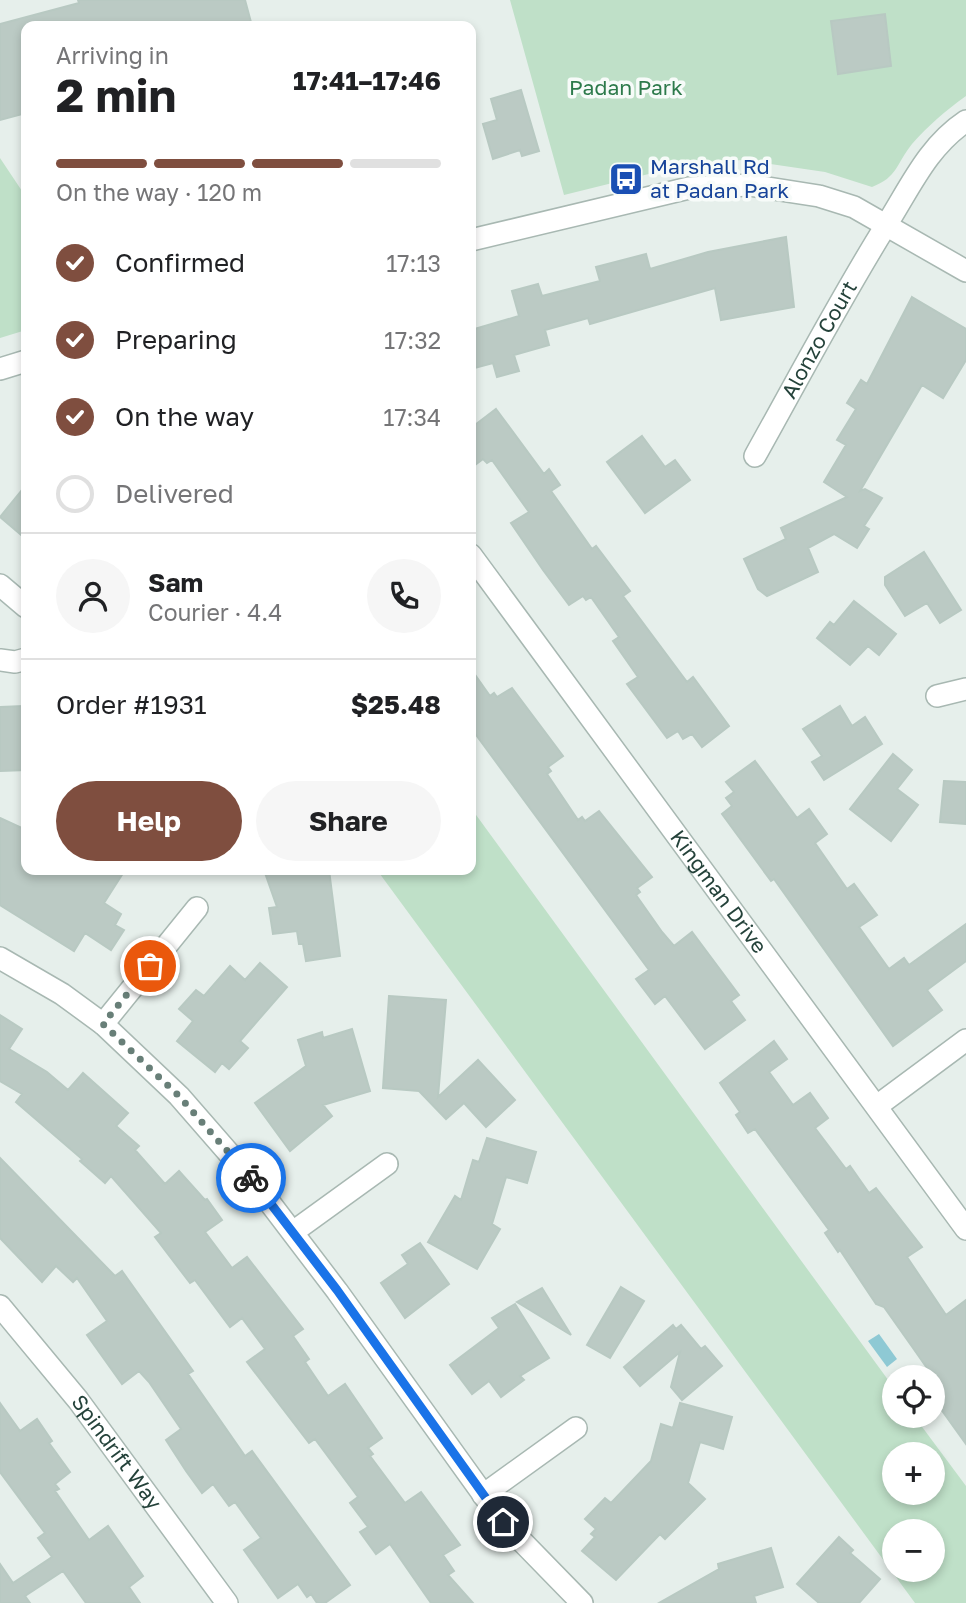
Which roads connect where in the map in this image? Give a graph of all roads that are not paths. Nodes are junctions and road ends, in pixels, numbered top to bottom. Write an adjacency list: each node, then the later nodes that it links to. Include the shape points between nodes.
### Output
1 (966, 121): 2 (street, Alonzo Court, via 930,153)
2 (887, 225): 3 (street, via 820,195 778,187 718,185); 4 (street); 7 (street, Alonzo Court)
3 (476, 239)
4 (966, 271)
5 (21, 363): 6 (street)
6 (0, 369)
7 (755, 456)
8 (476, 562): 19 (street, Kingman Drive)
9 (0, 585): 10 (street)
10 (21, 603)
11 (0, 660): 12 (street)
12 (21, 660)
13 (966, 689): 14 (street)
14 (937, 696)
15 (197, 908): 17 (street)
16 (0, 958): 17 (street)
17 (103, 1024): 22 (street, via 179,1096)
18 (966, 1040): 19 (street)
19 (877, 1106): 21 (street, Kingman Drive)
20 (387, 1164): 22 (street)
21 (966, 1229)
22 (293, 1232): 25 (street)
23 (0, 1306): 26 (street, Spindrift Way, via 78,1400)
24 (576, 1428): 25 (street)
25 (483, 1495): 27 (street, via 503,1522)
26 (227, 1603)
27 (582, 1603)

